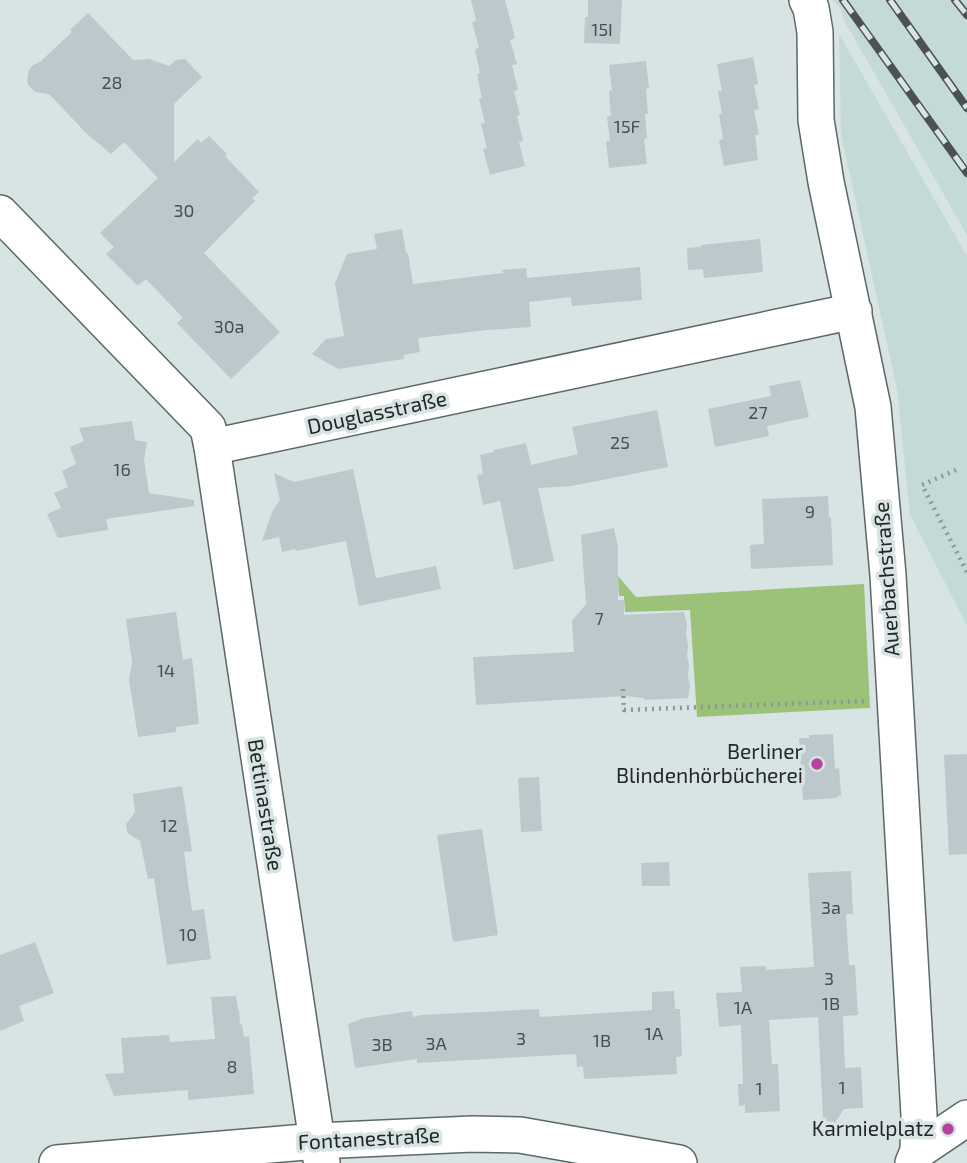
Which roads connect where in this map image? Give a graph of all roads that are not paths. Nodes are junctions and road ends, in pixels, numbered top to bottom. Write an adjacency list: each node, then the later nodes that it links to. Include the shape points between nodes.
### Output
1 (807, 0): 3 (street, Auerbachstraße, via 815,32 816,120)
2 (0, 213): 4 (street, via 208,428)
3 (854, 312): 4 (street, Douglasstraße); 7 (street, Auerbachstraße, via 873,407 888,575 918,1101)
4 (212, 447): 6 (street, Bettinastraße)
5 (967, 1118): 7 (street)
6 (319, 1152): 8 (street, Fontanestraße); 9 (street, Fontanestraße, via 440,1134 520,1135)
7 (915, 1157)
8 (57, 1163)
9 (680, 1163)

